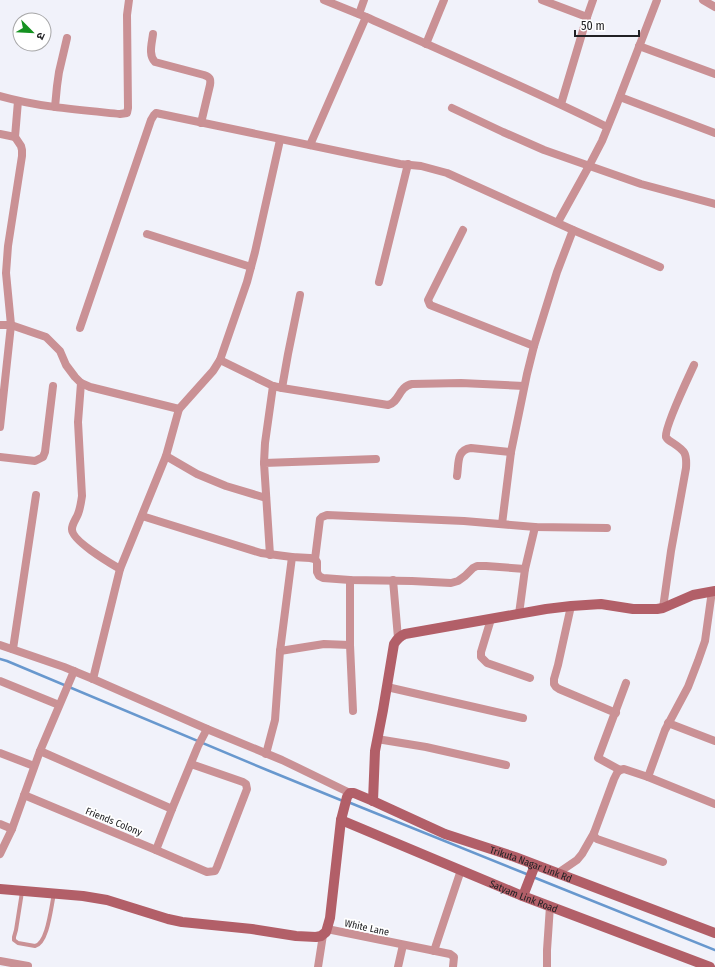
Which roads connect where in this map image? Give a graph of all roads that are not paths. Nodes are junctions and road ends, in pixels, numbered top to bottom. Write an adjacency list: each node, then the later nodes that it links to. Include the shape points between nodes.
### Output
1 (129, 0): 21 (street, via 127,114)
2 (324, 0): 10 (street)
3 (364, 0): 10 (street)
4 (444, 0): 14 (street)
5 (542, 0): 11 (street)
6 (593, 0): 11 (street)
7 (657, 0): 15 (street)
8 (703, 0): 9 (street)
9 (715, 7)
10 (363, 16): 14 (street); 29 (street)
11 (587, 17): 20 (street)
12 (153, 34): 23 (street, via 151,54 155,62 208,76 211,80)
13 (67, 38): 21 (street, via 59,72)
14 (426, 44): 20 (street)
15 (639, 46): 16 (street); 18 (street)
16 (715, 74)
17 (0, 96): 19 (street)
18 (620, 97): 24 (street); 25 (street)
19 (18, 101): 21 (street); 27 (street)
20 (561, 104): 24 (street)
21 (55, 108)
22 (452, 108): 31 (street, via 544,150)
23 (201, 122): 28 (street); 43 (street, via 161,114 154,115 151,120)
24 (607, 128): 31 (street)
25 (715, 133)
26 (0, 134): 27 (street)
27 (15, 137): 42 (street, via 21,146 22,156 6,273)
28 (280, 140): 29 (street); 37 (street)
29 (310, 145): 30 (street)
30 (408, 164): 33 (street, via 447,173); 39 (street)
31 (590, 166): 32 (street, via 641,184); 33 (street)
32 (715, 204)
33 (558, 222): 35 (street)
34 (463, 230): 44 (street, via 428,300 430,305)
35 (573, 230): 38 (street); 44 (street)
36 (147, 234): 37 (street)
37 (251, 267): 45 (street)
38 (660, 267)
39 (379, 282)
40 (300, 295): 51 (street)
41 (0, 325): 42 (street)
42 (11, 325): 47 (street, via 46,337 60,351 66,365); 53 (street)
43 (80, 328)
44 (534, 346): 50 (street)
45 (220, 360): 49 (street); 52 (street, via 213,372)
46 (694, 365): 75 (street, via 670,420 666,437 683,451 687,458)
47 (81, 383): 52 (street); 70 (street, via 78,422 82,496 71,530 80,542)
48 (53, 386): 56 (street, via 43,457 34,461)
49 (273, 386): 51 (street); 58 (street)
50 (524, 386): 51 (street, via 412,384 403,388 393,403 388,405); 54 (street)
51 (282, 388)
52 (179, 409): 55 (street)
53 (0, 427)
54 (511, 452): 59 (street, via 466,448 460,453); 63 (street)
55 (166, 456): 61 (street, via 197,474); 62 (street)
56 (0, 457)
57 (376, 459): 58 (street)
58 (264, 462): 61 (street)
59 (457, 476)
60 (36, 494): 81 (street)
61 (266, 498): 66 (street)
62 (142, 516): 66 (street); 70 (street)
63 (502, 524): 64 (street); 68 (street, via 327,515 320,519)
64 (535, 526): 65 (street); 69 (street)
65 (607, 528)
66 (270, 555): 67 (street)
67 (292, 557): 68 (street); 82 (street)
68 (315, 559): 71 (street, via 319,576)
69 (525, 569): 72 (street, via 477,566 458,581 451,583); 76 (street)
70 (120, 570): 85 (street)
71 (350, 580): 72 (street); 80 (street)
72 (393, 580): 78 (street)
73 (713, 591): 75 (main road, via 693,595); 93 (street, via 705,641 688,687)
74 (571, 606): 75 (main road, via 601,604 633,609); 76 (main road); 91 (street, via 554,684 558,689)
75 (663, 608)
76 (519, 614): 77 (main road)
77 (491, 619): 78 (main road, via 405,634); 84 (street, via 481,657 487,663)
78 (398, 638): 88 (main road, via 394,644)
79 (0, 645): 81 (street)
80 (350, 646): 82 (street, via 324,644); 90 (street)
81 (13, 649): 83 (street)
82 (280, 651): 99 (street, via 275,720)
83 (74, 671): 85 (street); 89 (street)
84 (530, 678)
85 (93, 679): 94 (street)
86 (0, 681): 89 (street)
87 (626, 683): 91 (street)
88 (387, 687): 92 (street); 95 (main road)
89 (59, 705): 97 (street)
90 (353, 711)
91 (616, 713): 103 (street, via 598,758)
92 (524, 718)
93 (668, 723): 96 (street); 104 (street)
94 (207, 729): 99 (street); 100 (street)
95 (377, 739): 101 (street); 107 (main road, via 374,751)
96 (715, 741)
97 (40, 750): 102 (street); 109 (street)
98 (0, 753): 102 (street)
99 (266, 754): 106 (street)
100 (191, 764): 109 (street); 114 (street, Friends Colony, via 246,784 247,789 217,867 215,871 207,872)
101 (506, 765)
102 (34, 766): 105 (street)
103 (620, 770): 104 (street); 113 (street, via 614,779)
104 (648, 777): 108 (street)
105 (24, 795): 112 (street); 114 (street, Friends Colony)
106 (348, 795): 107 (main road, Trikuta Nagar Link Rd, via 354,793); 110 (main road)
107 (372, 800): 117 (main road, Trikuta Nagar Link Rd, via 445,834 515,857)
108 (715, 804)
109 (172, 810): 114 (street)
110 (342, 816): 118 (main road, Satyam Link Road); 125 (main road, via 331,913)
111 (0, 824): 112 (street)
112 (12, 829): 115 (street)
113 (594, 833): 116 (street, via 597,839); 119 (street, via 577,860)
114 (156, 850)
115 (0, 854)
116 (663, 862)
117 (534, 869): 119 (main road, Trikuta Nagar Link Rd); 122 (main road)
118 (461, 870): 122 (main road, Satyam Link Road); 128 (street)
119 (558, 873): 126 (main road, Trikuta Nagar Link Rd)
120 (0, 889): 121 (main road)
121 (22, 891): 123 (main road); 123 (lane, via 14,940 35,946 40,944 46,931)
122 (524, 892): 124 (main road, Satyam Link Road)
123 (54, 894): 125 (main road, via 107,900 182,922 296,936 316,937)
124 (550, 906): 134 (street); 135 (main road, Satyam Link Road)
125 (325, 932): 127 (street, White Lane); 131 (street)
126 (715, 933)
127 (403, 945): 128 (street, White Lane); 132 (street)
128 (434, 951): 133 (street, White Lane, via 452,955)
129 (0, 961): 130 (street)
130 (28, 966)
131 (318, 967)
132 (398, 967)
133 (453, 967)
134 (547, 967)
135 (710, 967)

